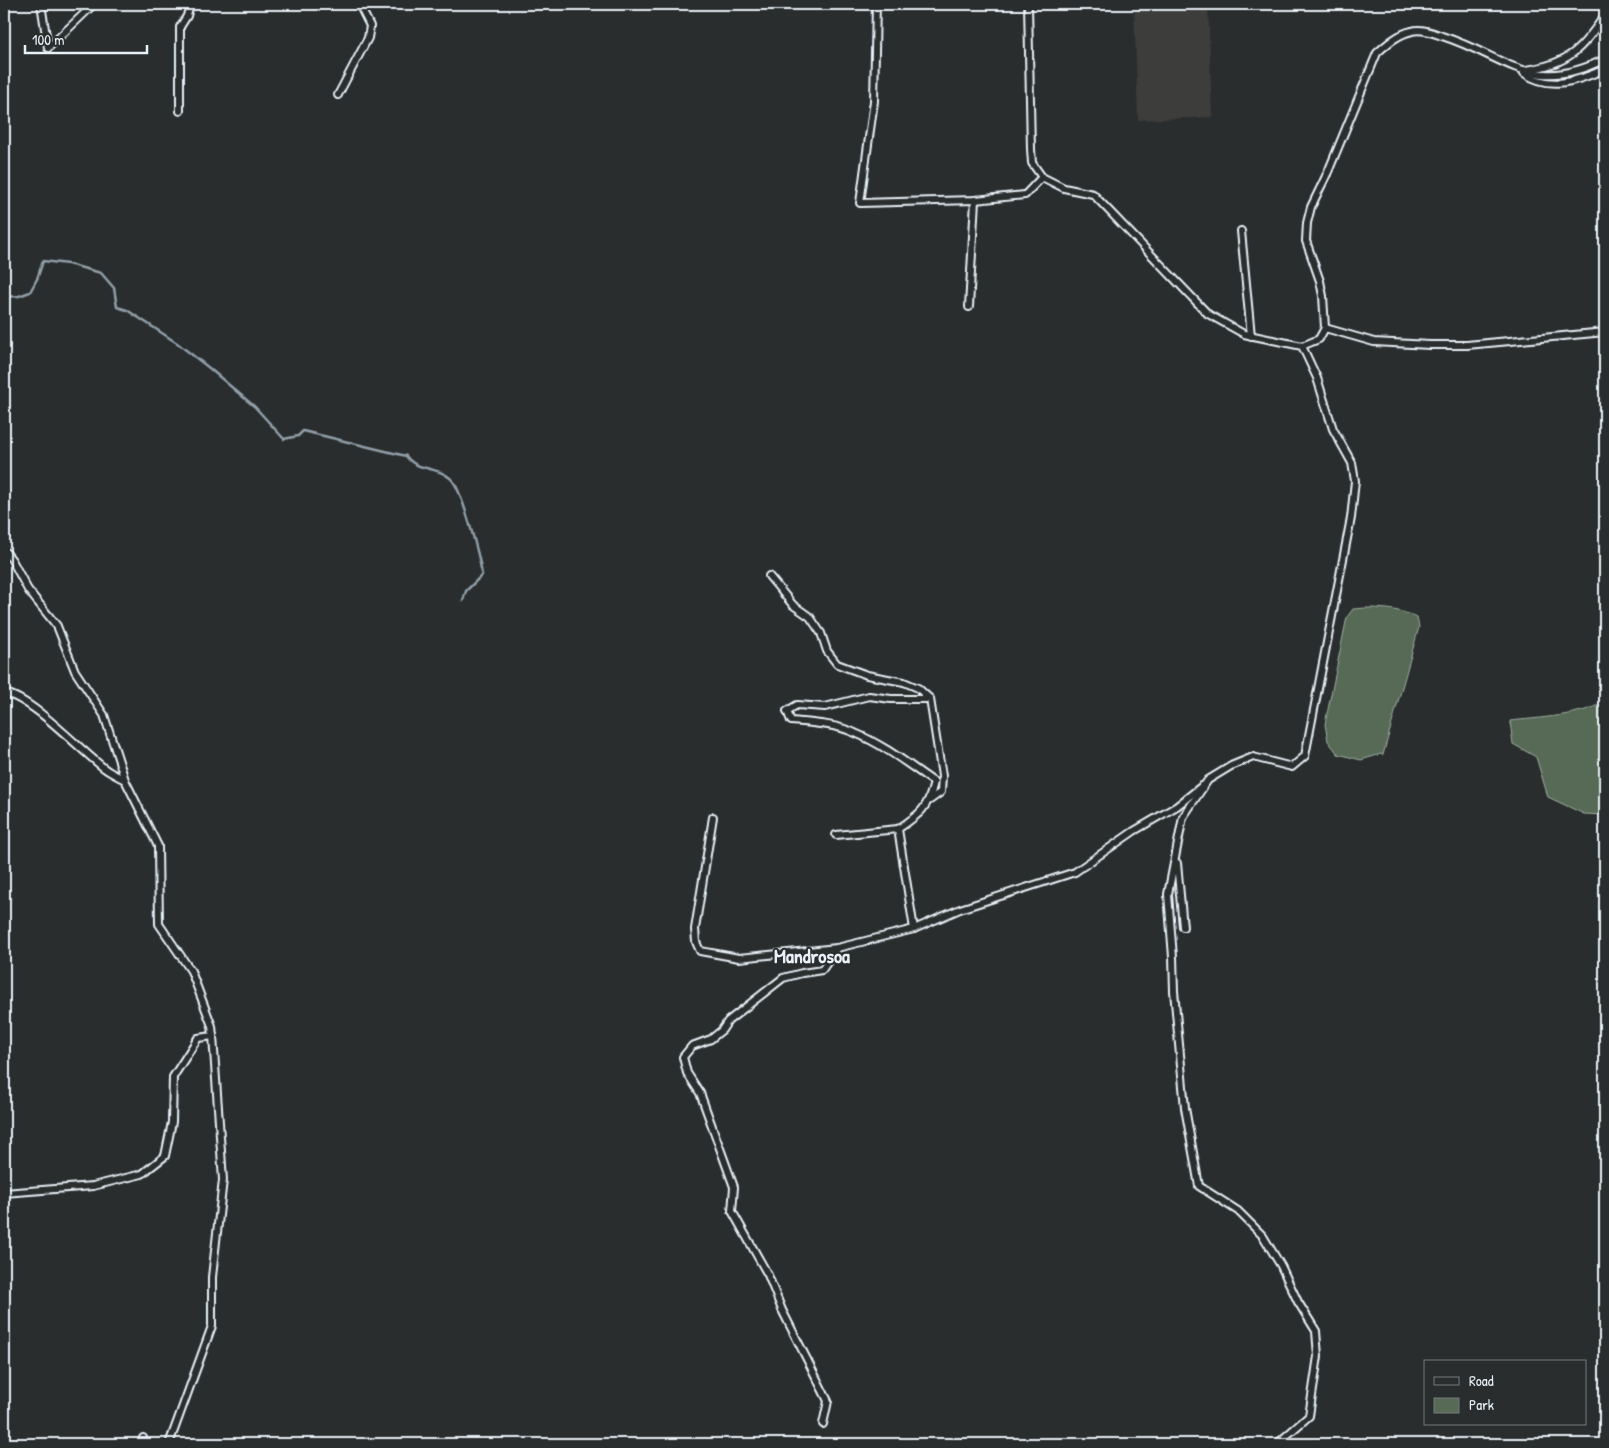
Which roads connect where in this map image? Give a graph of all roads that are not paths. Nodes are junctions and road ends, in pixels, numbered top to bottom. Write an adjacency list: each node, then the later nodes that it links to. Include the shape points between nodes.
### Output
1 (41, 4): 2 (street, via 48,48)
2 (94, 4)
3 (190, 4): 12 (street, via 180,27)
4 (360, 4): 11 (street, via 370,26 368,38)
5 (876, 4): 14 (street, via 874,101 860,203)
6 (1028, 4): 13 (street, via 1030,149 1032,163)
7 (1605, 15): 10 (street, via 1583,44 1567,58 1546,67)
8 (1605, 59): 10 (street, via 1563,74 1543,75)
9 (1605, 69): 10 (street, via 1565,83 1533,80)
10 (1520, 70): 17 (street, via 1448,38 1422,31 1413,30 1392,40 1377,54 1307,223 1306,241 1320,281)
11 (338, 95)
12 (180, 111)
13 (1042, 177): 14 (street, via 1024,195); 19 (street, via 1064,188 1093,194 1208,314)
14 (975, 200): 16 (street)
15 (1241, 231): 19 (street)
16 (969, 307)
17 (1325, 328): 18 (street, via 1374,342 1430,346); 20 (street, via 1320,339)
18 (1605, 332)
19 (1251, 336): 20 (street)
20 (1302, 346): 26 (street, via 1317,378 1333,429 1352,462 1355,481 1351,518 1305,756 1292,767 1253,757)
21 (4, 550): 25 (street, via 28,590 57,626 75,671 104,715)
22 (769, 576): 24 (street, via 793,605 810,617 837,664 868,675 904,682 918,688)
23 (4, 694): 25 (street, via 10,694 37,711 105,769)
24 (930, 699): 27 (street, via 942,776 941,792); 27 (street, via 869,696 825,707 797,705 787,711 791,721 854,732 890,752 934,782)
25 (125, 780): 35 (street, via 158,846 159,924 191,971)
26 (1208, 780): 31 (street, via 1184,817); 33 (street, via 1178,806 1134,830 1075,872 960,909)
27 (930, 800): 29 (street, via 916,817)
28 (713, 817): 34 (street, via 695,929 700,952 739,958)
29 (898, 829): 30 (street); 33 (street)
30 (836, 835)
31 (1176, 857): 32 (street); 39 (street, via 1168,894 1174,991 1185,1108 1199,1186 1238,1212 1263,1236 1316,1331 1318,1356 1309,1416)
32 (1183, 928)
33 (914, 929): 34 (street)
34 (837, 948): 37 (street, via 822,970 783,978 728,1021 711,1039 692,1046 682,1057 687,1074 700,1093 734,1187 732,1210 768,1275 828,1401)
35 (213, 1036): 36 (street, via 198,1038 172,1077 172,1122 164,1156 142,1174 93,1186); 38 (street, via 223,1180 212,1277 212,1326)
36 (4, 1193)
37 (824, 1424)
38 (168, 1444)
39 (1277, 1444)

